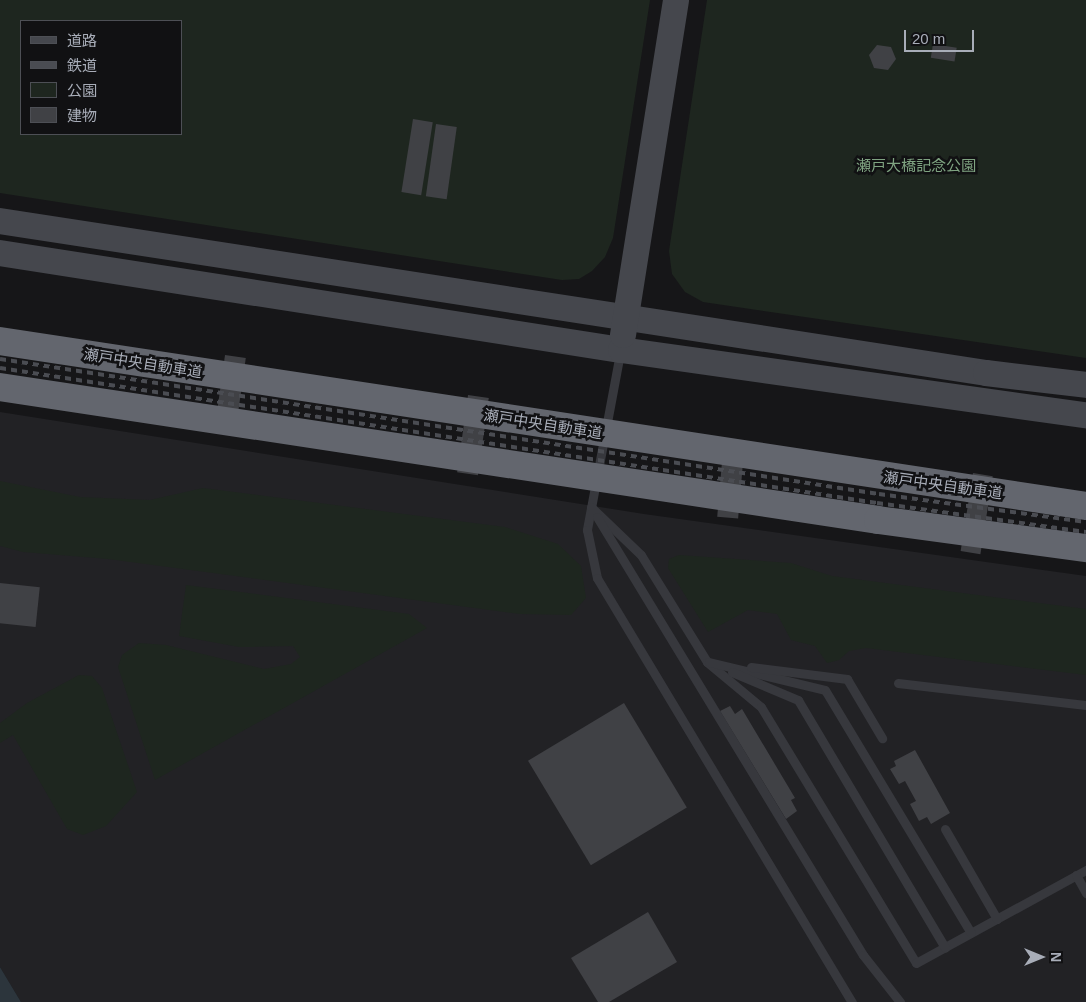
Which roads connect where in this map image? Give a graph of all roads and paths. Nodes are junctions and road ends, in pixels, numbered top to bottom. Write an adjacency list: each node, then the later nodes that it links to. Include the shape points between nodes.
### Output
1 (676, 0): 4 (street)
2 (0, 221): 4 (street)
3 (0, 253): 6 (street)
4 (626, 318): 6 (street); 7 (street)
5 (0, 341): 10 (highway, 瀬戸中央自動車道, bridge)
6 (620, 350): 9 (street); 11 (lane)
7 (1086, 385)
8 (0, 387): 12 (highway, bridge, via 878,520)
9 (1086, 415)
10 (1086, 506)
11 (591, 507): 13 (lane, via 641,555); 24 (lane, via 586,530 597,578); 25 (lane, via 863,955)
12 (1086, 548)
13 (706, 662): 16 (lane, via 847,679); 22 (lane, via 825,690); 23 (lane, via 798,700); 23 (lane, via 761,707 916,963)
14 (898, 683): 15 (lane)
15 (1086, 705)
16 (882, 738)
17 (945, 829): 21 (lane)
18 (1086, 870): 19 (lane)
19 (1076, 875): 20 (lane); 21 (lane)
20 (1086, 893)
21 (997, 919): 22 (lane)
22 (971, 933): 23 (lane)
23 (945, 948)
24 (852, 1002)
25 (900, 1002)

